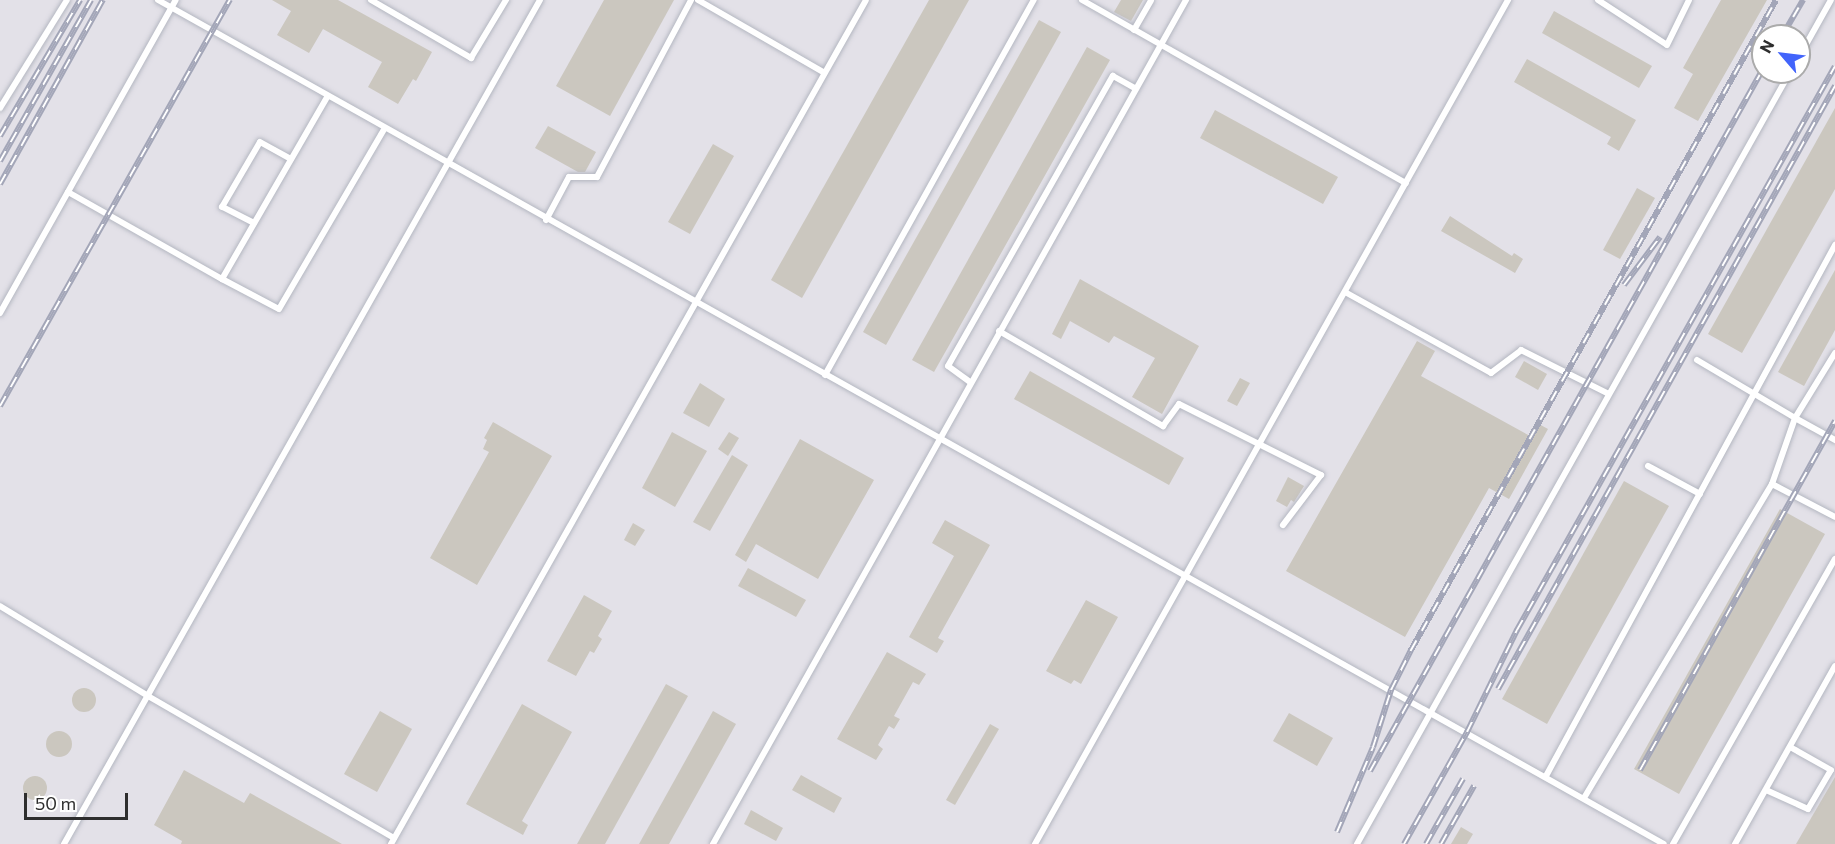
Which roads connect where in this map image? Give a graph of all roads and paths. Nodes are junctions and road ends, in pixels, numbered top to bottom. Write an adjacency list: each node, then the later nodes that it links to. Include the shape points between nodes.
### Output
1 (67, 0): 26 (lane)
2 (158, 0): 18 (lane)
3 (176, 0): 18 (lane)
4 (371, 0): 5 (lane, via 471,58)
5 (506, 0)
6 (540, 0): 29 (lane)
7 (691, 0): 32 (lane, via 597,177 569,177)
8 (698, 0): 22 (lane)
9 (866, 0): 22 (lane)
10 (1035, 0): 42 (lane)
11 (1082, 0): 19 (lane)
12 (1151, 0): 19 (lane)
13 (1186, 0): 21 (lane)
14 (1508, 0): 30 (lane)
15 (1598, 0): 16 (lane, via 1667,45)
16 (1689, 0)
17 (1831, 0): 20 (lane)
18 (171, 8): 25 (lane); 31 (lane)
19 (1134, 30): 21 (lane)
20 (1811, 36)
21 (1161, 45): 24 (lane); 30 (lane)
22 (825, 74): 37 (lane)
23 (1783, 84): 45 (lane)
24 (1136, 89): 39 (lane); 43 (lane, via 1113,76 948,366)
25 (327, 97): 27 (lane); 28 (lane)
26 (0, 108)
27 (384, 129): 29 (lane); 35 (lane, via 279,309)
28 (291, 159): 33 (lane); 33 (lane, via 260,142 222,207)
29 (448, 165): 32 (lane); 59 (lane)
30 (1406, 183): 36 (lane)
31 (68, 192): 35 (lane); 38 (lane)
32 (546, 220): 37 (lane)
33 (254, 223): 35 (lane)
34 (1835, 245): 44 (lane)
35 (222, 279)
36 (1345, 292): 45 (lane, via 1491,373 1521,350); 49 (lane)
37 (695, 302): 42 (lane); 65 (lane)
38 (0, 313)
39 (999, 331): 43 (lane); 49 (lane, via 1163,426 1179,404)
40 (1835, 353): 46 (lane)
41 (1697, 360): 44 (lane)
42 (825, 375): 47 (lane)
43 (970, 382): 47 (lane)
44 (1755, 393): 46 (lane); 52 (lane)
45 (1609, 394): 60 (lane)
46 (1795, 418): 48 (lane); 51 (lane)
47 (938, 438): 56 (lane); 67 (lane)
48 (1835, 440)
49 (1258, 444): 54 (lane, via 1321,475); 56 (lane)
50 (1648, 466): 52 (lane)
51 (1772, 484): 53 (lane); 64 (lane)
52 (1700, 494): 62 (lane)
53 (1835, 517)
54 (1283, 525)
55 (1835, 559): 71 (lane)
56 (1184, 576): 60 (lane); 68 (lane)
57 (0, 606): 59 (lane)
58 (1835, 666): 61 (lane)
59 (148, 696): 65 (lane); 66 (lane)
60 (1431, 711): 62 (lane); 69 (lane)
61 (1790, 747): 63 (lane); 63 (lane, via 1831,770 1808,809)
62 (1546, 776): 64 (lane)
63 (1766, 790): 72 (lane)
64 (1584, 798): 70 (lane)
65 (393, 841)
66 (64, 844)
67 (713, 844)
68 (1035, 844)
69 (1357, 844)
70 (1664, 844)
71 (1673, 844)
72 (1736, 844)

